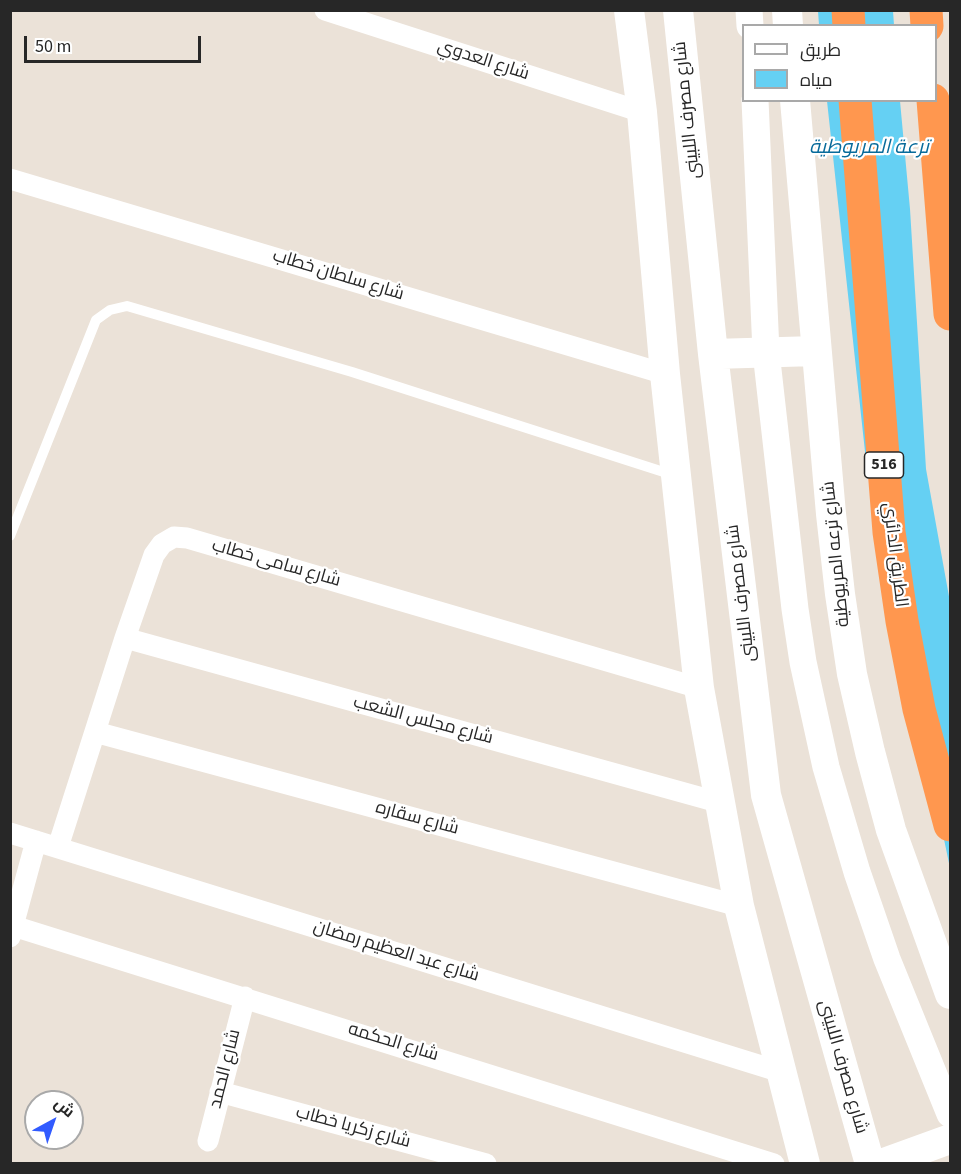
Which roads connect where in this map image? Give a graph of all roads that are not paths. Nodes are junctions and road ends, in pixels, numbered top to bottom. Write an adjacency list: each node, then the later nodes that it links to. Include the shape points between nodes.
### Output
1 (325, 10): 8 (street, شارع العدوي)
2 (629, 10): 8 (main road)
3 (678, 10): 13 (main road, شارع مصرف اللبينى)
4 (755, 102): 12 (street)
5 (795, 102): 11 (main road, شارع ترعه المريوطية)
6 (855, 102): 21 (highway, الطريق الدائري / 516, via 890,532 902,621 920,709)
7 (933, 102): 10 (highway)
8 (642, 112): 14 (main road)
9 (10, 179): 14 (street, شارع سلطان خطاب)
10 (951, 314)
11 (816, 351): 12 (main road); 27 (main road, شارع ترعه المريوطية, via 840,594 852,674 891,830)
12 (766, 352): 13 (main road); 31 (street, via 795,609 826,767 887,959)
13 (713, 354): 37 (main road, شارع مصرف اللبينى, via 766,795)
14 (665, 374): 15 (main road)
15 (676, 476): 16 (lane, via 352,372 127,306 110,310 96,320); 18 (main road)
16 (10, 536)
17 (125, 638): 18 (street, شارع سامى خطاب, via 154,555 174,537 187,538); 19 (street, شارع سامى خطاب); 20 (street, شارع مجلس الشعب)
18 (699, 688): 20 (main road)
19 (95, 732): 24 (street, شارع سامى خطاب); 25 (street, شارع سقاره)
20 (721, 803): 25 (main road)
21 (951, 825)
22 (10, 833): 23 (street, شارع عبد العظيم رمضان)
23 (36, 841): 24 (street, شارع عبد العظيم رمضان); 26 (street)
24 (58, 847): 29 (street, شارع عبد العظيم رمضان)
25 (739, 906): 29 (main road)
26 (12, 930): 28 (street, شارع الحكمه)
27 (951, 994)
28 (245, 997): 30 (street, شارع الحمد); 35 (street, شارع الحكمه)
29 (781, 1072): 36 (main road)
30 (220, 1092): 33 (street, شارع الحمد); 34 (street, شارع زكريا خطاب)
31 (951, 1114)
32 (951, 1139): 38 (main road)
33 (208, 1141)
34 (486, 1164)
35 (774, 1164)
36 (805, 1164)
37 (870, 1164)
38 (881, 1164)

